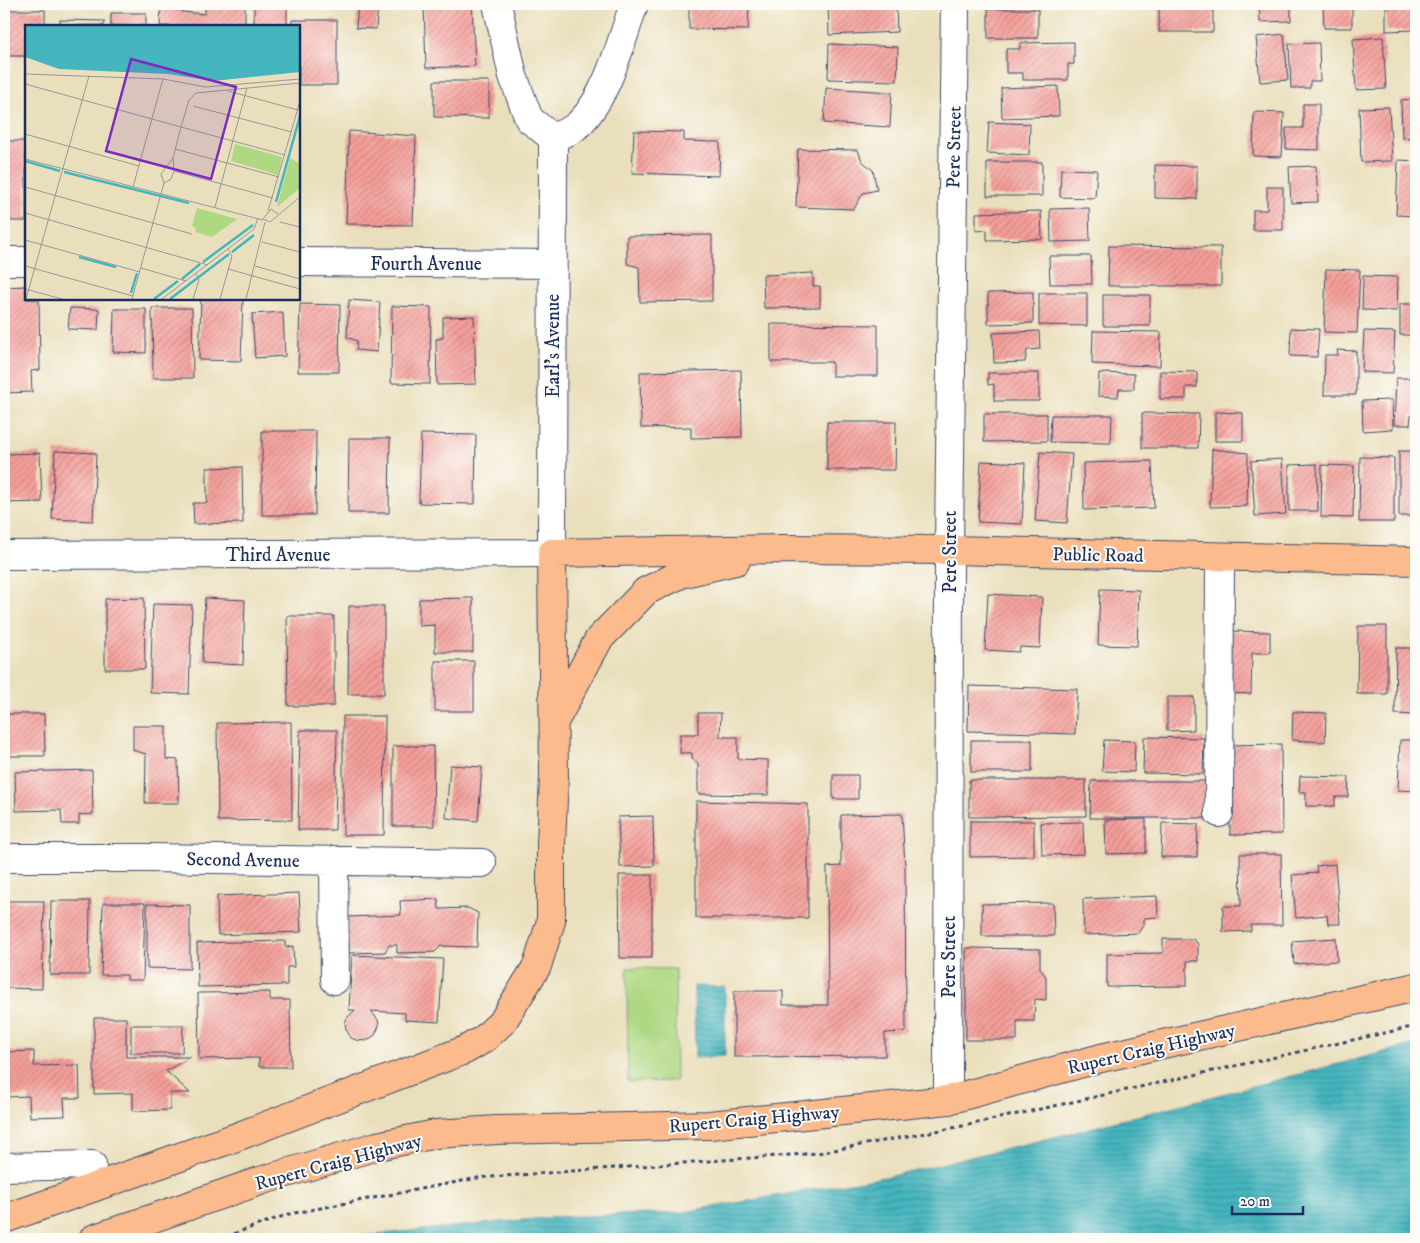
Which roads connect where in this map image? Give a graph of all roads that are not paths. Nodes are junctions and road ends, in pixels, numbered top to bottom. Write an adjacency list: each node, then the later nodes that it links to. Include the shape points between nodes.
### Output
1 (497, 4): 4 (street, via 513,76 529,119)
2 (634, 4): 4 (street, via 608,80 573,128)
3 (954, 4): 10 (street, Pere Street)
4 (553, 138): 8 (street, Earl's Avenue)
5 (4, 261): 6 (street)
6 (25, 261)
7 (300, 262): 8 (street, Fourth Avenue)
8 (552, 264): 11 (street, Earl's Avenue)
9 (781, 549): 10 (main road, Public Road); 11 (main road); 15 (main road, via 681,574 646,591 599,639)
10 (949, 550): 13 (main road, Public Road); 22 (street, Pere Street)
11 (552, 553): 12 (street, Third Avenue); 15 (main road)
12 (4, 555)
13 (1220, 557): 14 (main road, Public Road); 16 (street)
14 (1416, 561)
15 (552, 726): 25 (main road, via 551,921 537,966 503,1021 484,1039 465,1050 231,1139)
16 (1219, 813)
17 (4, 858): 18 (street, Second Avenue)
18 (334, 860): 19 (street, Second Avenue); 20 (street)
19 (482, 863)
20 (335, 980)
21 (1416, 987): 22 (main road, Rupert Craig Highway, via 1101,1058)
22 (948, 1100): 26 (main road, Rupert Craig Highway, via 710,1125 436,1134 377,1146 260,1181)
23 (92, 1165): 24 (street)
24 (4, 1166)
25 (4, 1219)
26 (93, 1239)

